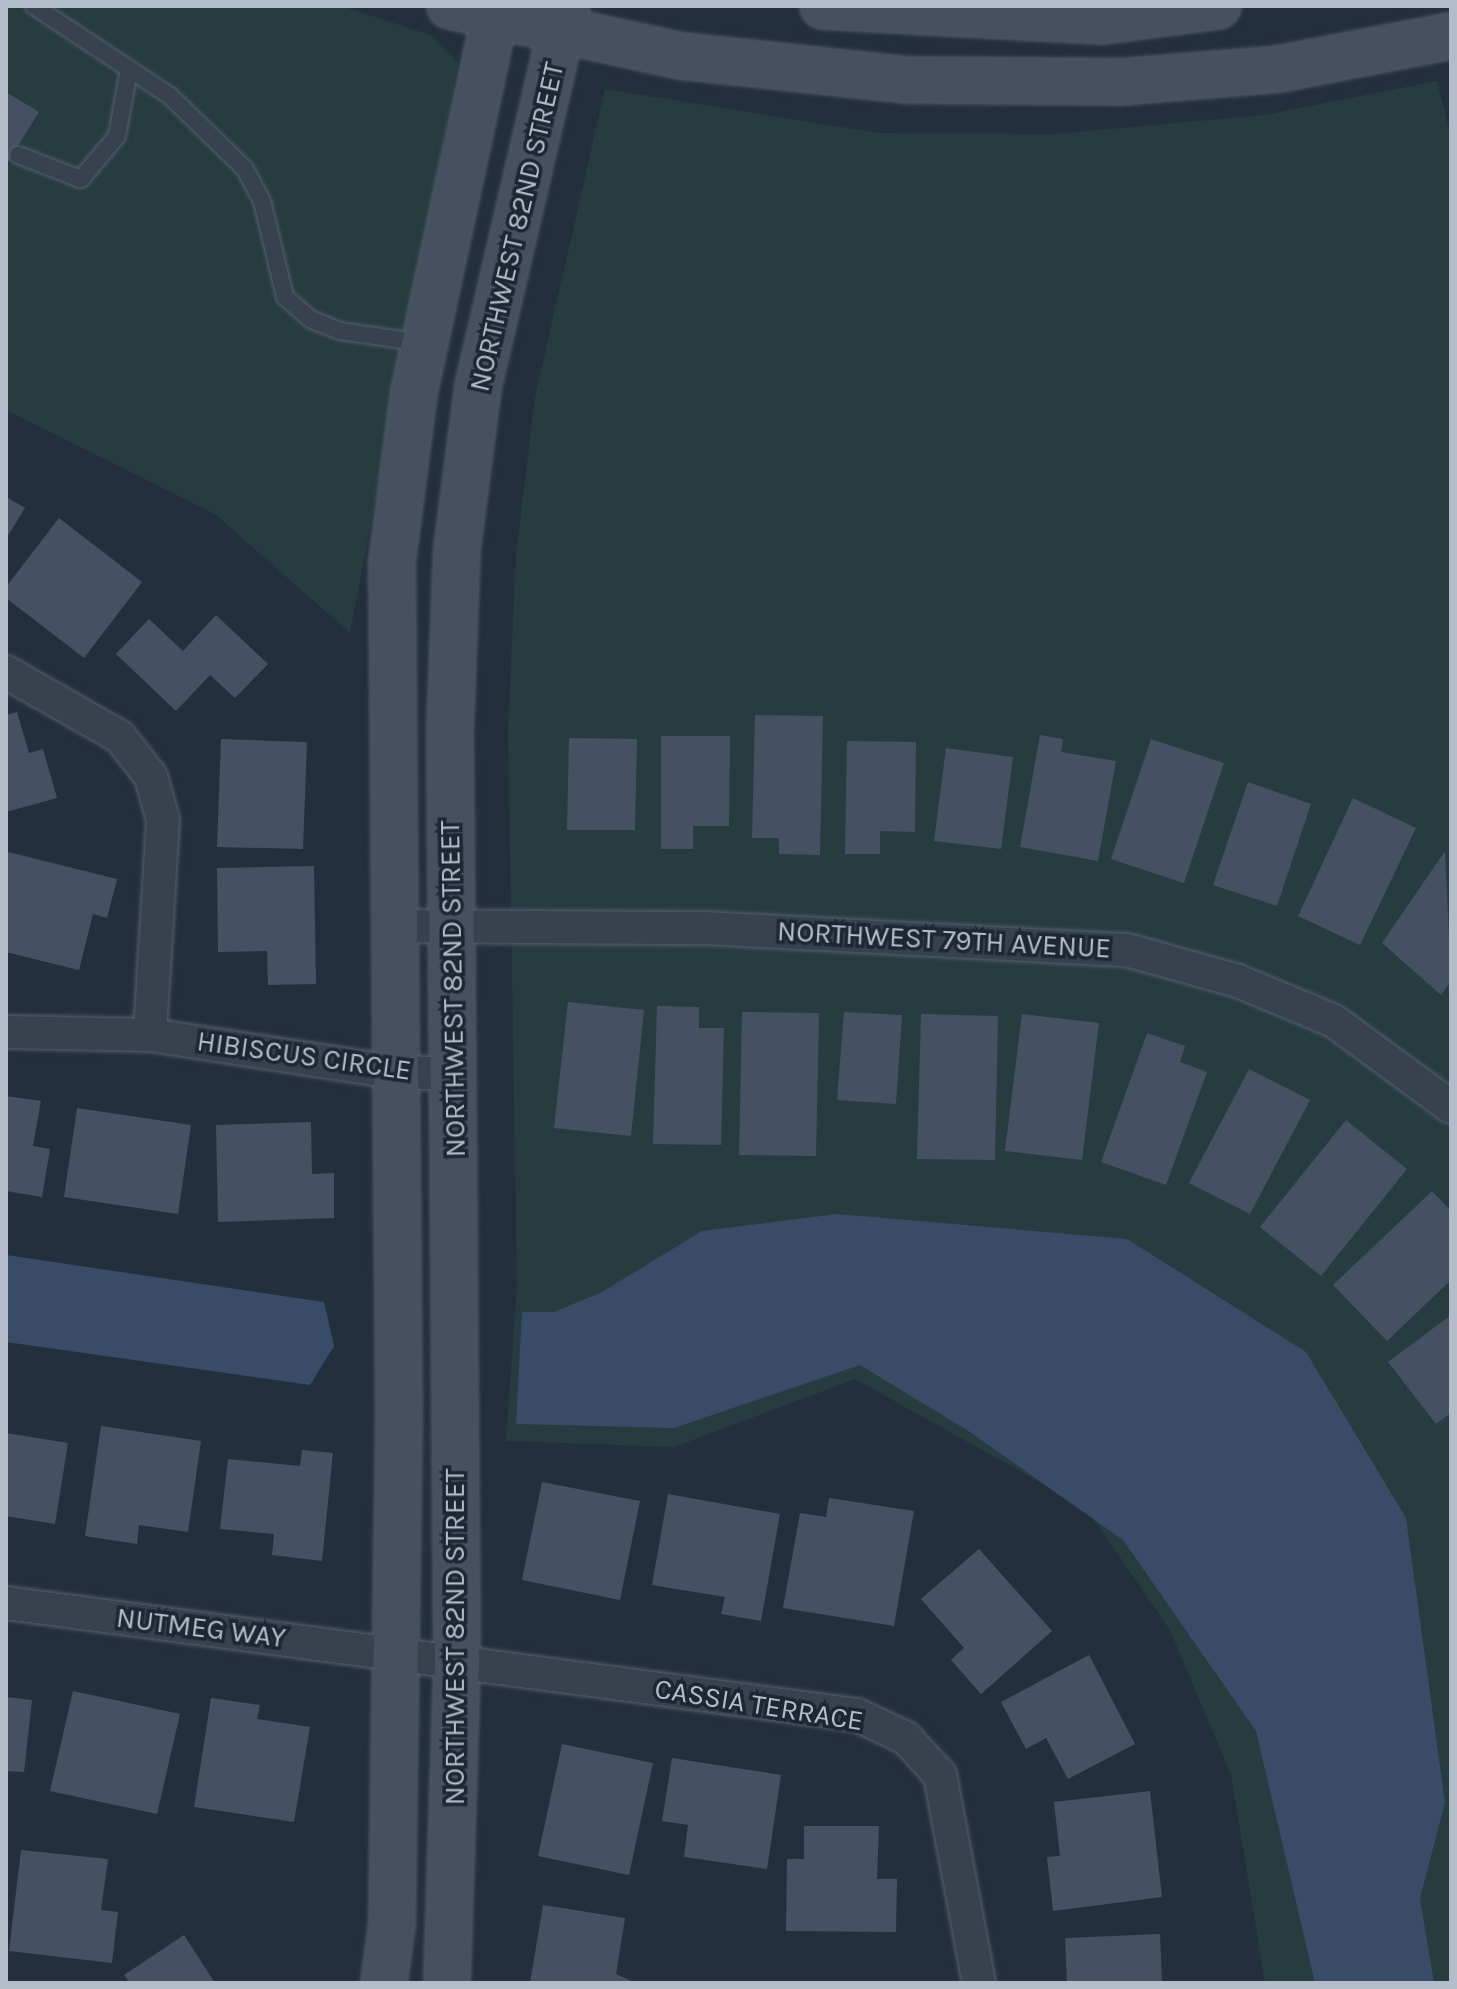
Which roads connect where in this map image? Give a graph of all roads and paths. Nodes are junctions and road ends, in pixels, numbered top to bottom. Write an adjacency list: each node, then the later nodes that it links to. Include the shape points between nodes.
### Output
1 (34, 6): 8 (lane)
2 (450, 6): 5 (street)
3 (823, 6): 4 (street, via 1102,21)
4 (1218, 6)
5 (496, 13): 6 (street); 10 (street, NORTHWEST 82ND STREET)
6 (565, 20): 7 (street, via 682,56 906,80 1119,82 1279,69); 12 (street, NORTHWEST 82ND STREET, via 497,293 457,549 450,729)
7 (1451, 36)
8 (129, 69): 9 (lane, via 117,136 81,179); 10 (lane, via 170,96 245,169 262,201 285,297 340,331)
9 (18, 155)
10 (424, 343): 13 (street, NORTHWEST 82ND STREET, via 392,562)
11 (6, 672): 15 (street, via 120,737 151,777 163,820)
12 (456, 925): 13 (street, NORTHWEST 79TH AVENUE); 17 (street, NORTHWEST 82ND STREET); 18 (street, NORTHWEST 79TH AVENUE, via 703,928 1127,950 1238,981 1334,1021)
13 (396, 926): 16 (street, NORTHWEST 82ND STREET)
14 (6, 1032): 15 (street, HIBISCUS CIRCLE)
15 (150, 1035): 16 (street, HIBISCUS CIRCLE)
16 (395, 1072): 17 (street, HIBISCUS CIRCLE); 20 (street, NORTHWEST 82ND STREET)
17 (457, 1074): 21 (street, NORTHWEST 82ND STREET)
18 (1451, 1107)
19 (6, 1603): 20 (street, NUTMEG WAY)
20 (396, 1653): 21 (street, CASSIA TERRACE); 22 (street, NORTHWEST 82ND STREET, via 392,1924)
21 (457, 1661): 23 (street, NORTHWEST 82ND STREET); 24 (street, CASSIA TERRACE, via 857,1715 906,1738 940,1775)
22 (384, 1983)
23 (447, 1983)
24 (979, 1983)

